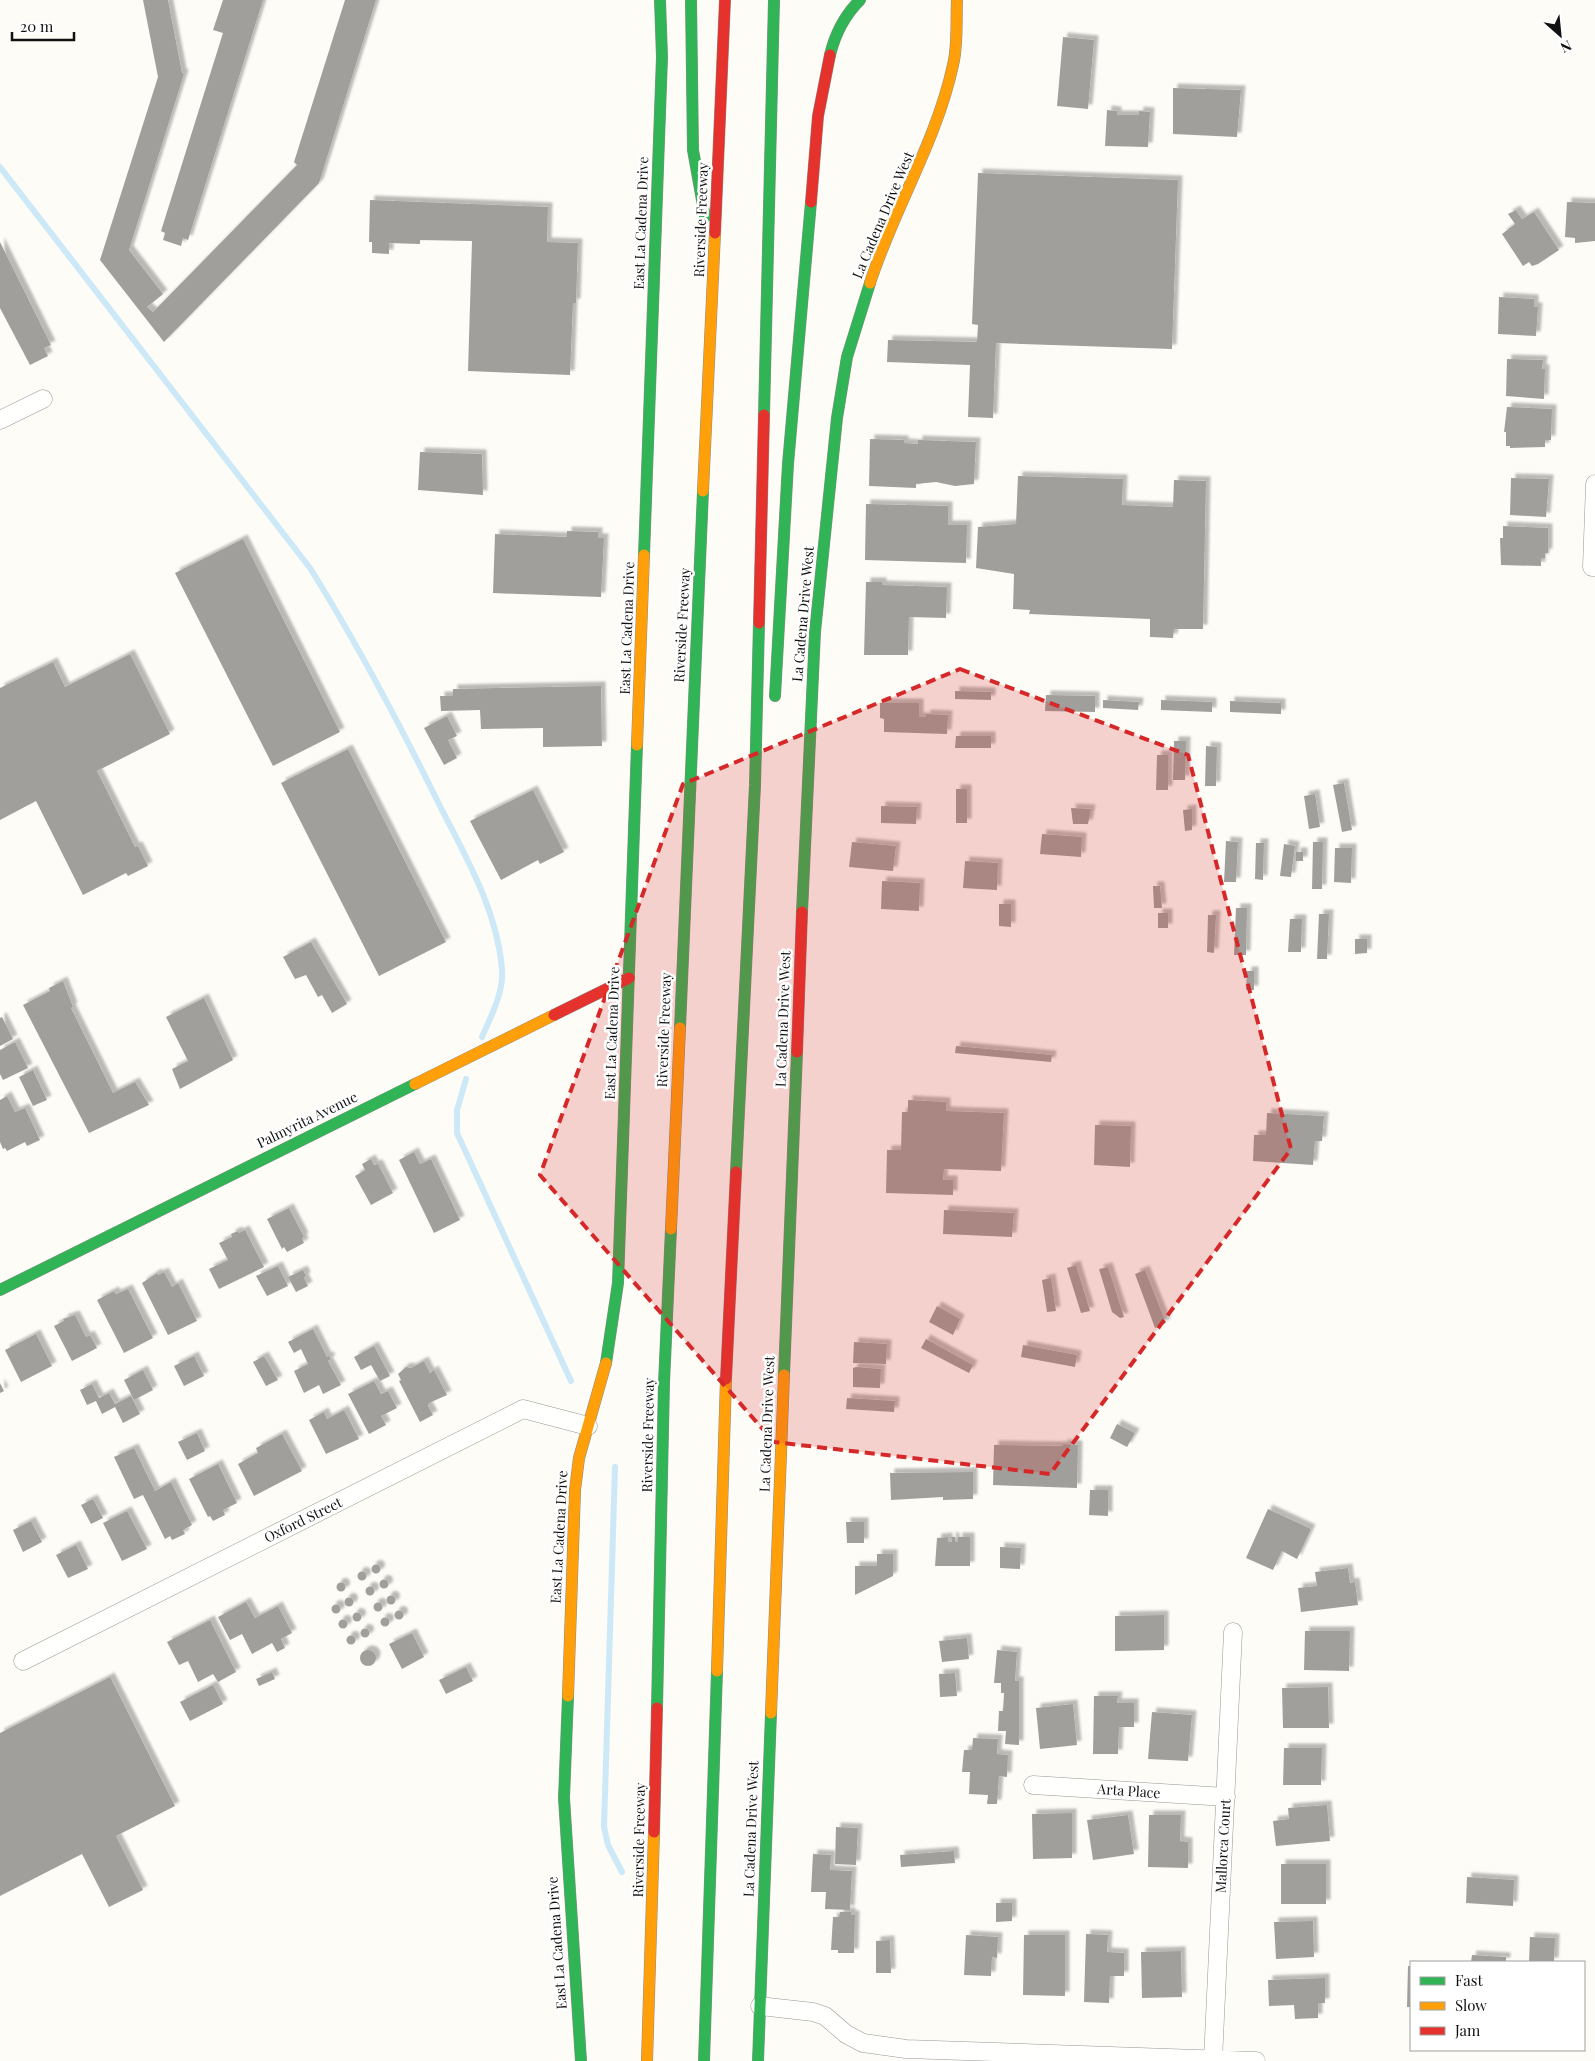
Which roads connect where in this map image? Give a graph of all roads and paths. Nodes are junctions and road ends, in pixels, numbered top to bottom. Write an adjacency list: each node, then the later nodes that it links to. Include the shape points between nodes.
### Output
1 (660, 0): 15 (main road, East La Cadena Drive, via 662,67)
2 (691, 0): 7 (main road, via 693,150)
3 (725, 0): 7 (main road, Riverside Freeway)
4 (774, 0): 14 (main road)
5 (860, 0): 12 (main road, via 834,38 818,116 788,464)
6 (957, 0): 22 (main road, La Cadena Drive West, via 954,63 940,112 928,148 878,258 847,357 837,418 815,632)
7 (714, 266): 25 (main road, Riverside Freeway, via 664,1383)
8 (42, 399): 9 (street)
9 (0, 420)
10 (1595, 484): 11 (street)
11 (1593, 567)
12 (775, 710)
13 (767, 761): 14 (main road)
14 (755, 786): 26 (main road, via 726,1385)
15 (629, 978): 16 (main road, Palmyrita Avenue); 17 (main road, East La Cadena Drive, via 618,1283 610,1351)
16 (0, 1290)
17 (588, 1426): 19 (street, Oxford Street, via 523,1409); 24 (main road, East La Cadena Drive, via 575,1490 564,1798)
18 (1233, 1632): 21 (street, Mallorca Court)
19 (23, 1661)
20 (1033, 1785): 21 (street, Arta Place)
21 (1226, 1797): 23 (street, Mallorca Court)
22 (760, 2006): 23 (street, via 813,2012 825,2016 863,2042 906,2049); 27 (main road, La Cadena Drive West)
23 (1213, 2060): 28 (street)
24 (581, 2061)
25 (647, 2061)
26 (704, 2061)
27 (758, 2061)
28 (1256, 2061)

